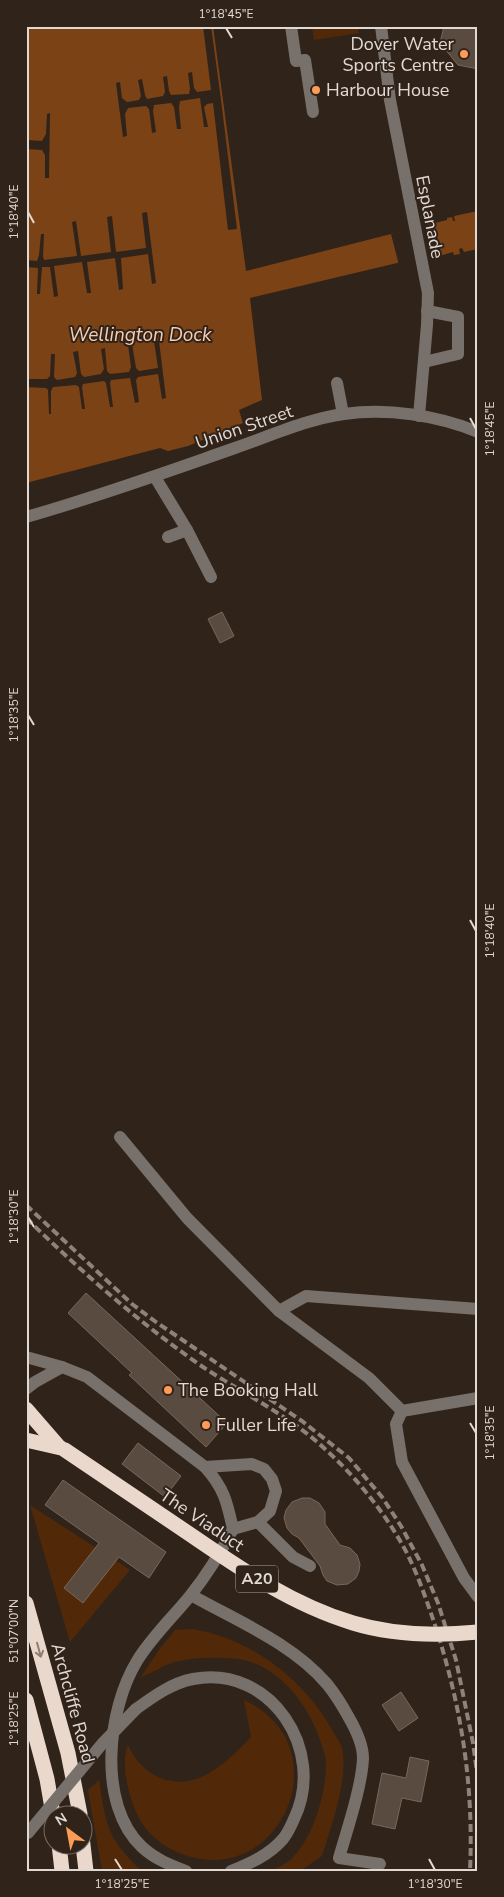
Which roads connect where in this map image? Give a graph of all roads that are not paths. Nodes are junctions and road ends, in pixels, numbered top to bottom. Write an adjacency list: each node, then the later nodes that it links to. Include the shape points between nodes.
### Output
1 (291, 26): 3 (street, via 296,61 305,60)
2 (381, 26): 4 (street, Esplanade, via 390,100 428,293)
3 (313, 112)
4 (427, 311): 5 (street, Esplanade); 5 (street, via 458,317 458,354)
5 (424, 362): 8 (street, Esplanade)
6 (337, 383): 7 (street)
7 (343, 414): 8 (street, Union Street, via 371,412); 10 (street, Union Street, via 302,425)
8 (419, 416): 9 (street, Union Street)
9 (478, 432)
10 (155, 477): 11 (street, Union Street); 12 (street)
11 (26, 517)
12 (187, 530): 13 (street); 14 (street)
13 (168, 537)
14 (211, 577)
15 (120, 1137): 17 (street, via 187,1218)
16 (478, 1309): 17 (street, via 306,1296)
17 (279, 1311): 23 (street, via 369,1378)
18 (26, 1357): 19 (street)
19 (62, 1367): 20 (street); 26 (street, via 87,1377)
20 (26, 1389)
21 (478, 1398): 23 (street)
22 (26, 1410): 25 (highway, The Viaduct / A20)
23 (402, 1411): 31 (street, via 396,1424 402,1462 464,1578)
24 (26, 1440): 25 (highway, The Viaduct / A20)
25 (62, 1448): 33 (highway, The Viaduct / A20, bridge, via 249,1574 314,1608 354,1623 406,1633)
26 (205, 1466): 27 (street, via 252,1464 264,1469 276,1491 270,1511); 28 (street, via 218,1480)
27 (258, 1522): 28 (street); 29 (street, via 293,1557)
28 (232, 1529): 30 (street)
29 (310, 1566)
30 (191, 1594): 41 (street, via 296,1656 327,1684 341,1704 360,1740 363,1758 339,1858); 44 (street, via 136,1662 117,1708 112,1740 114,1790 119,1811 129,1831 155,1858)
31 (478, 1597)
32 (26, 1603): 36 (highway, Archcliffe Road, one-way to 36, via 68,1753)
33 (478, 1632)
34 (26, 1700): 35 (highway)
35 (52, 1804)
36 (78, 1804)
37 (27, 1834): 45 (street, bridge, via 102,1744 136,1709 184,1681 210,1676 225,1678 252,1686 286,1717 302,1754 304,1771 299,1809 284,1838 260,1858)
38 (60, 1854): 42 (highway)
39 (84, 1854): 43 (highway)
40 (380, 1864): 41 (street)
41 (355, 1866)
42 (62, 1871)
43 (86, 1871)
44 (186, 1871)
45 (231, 1871)

